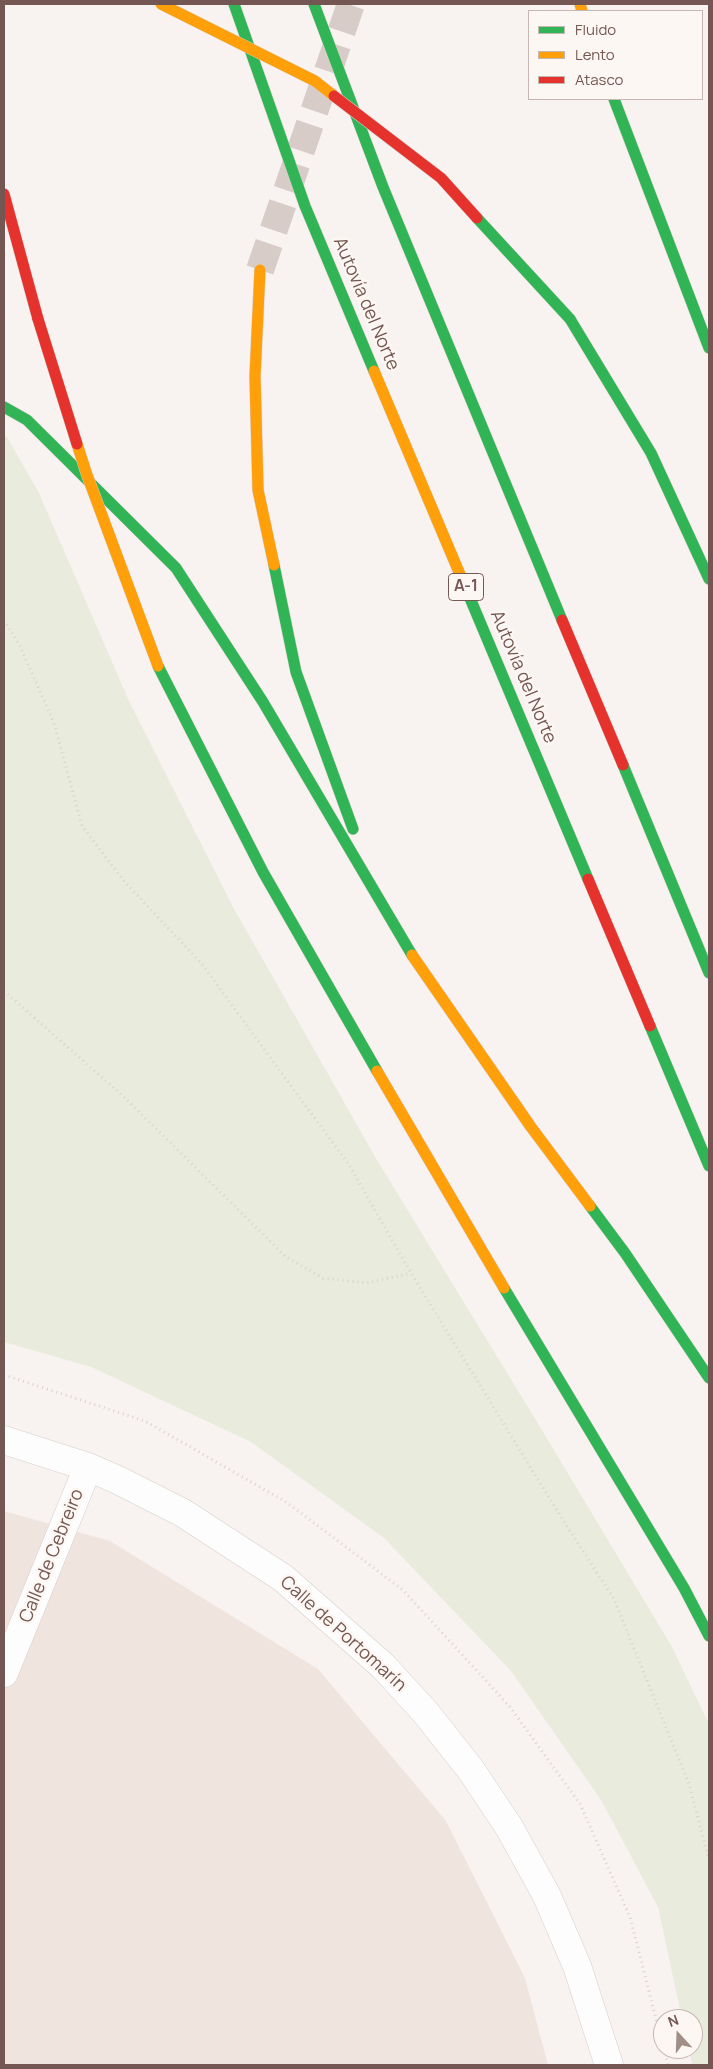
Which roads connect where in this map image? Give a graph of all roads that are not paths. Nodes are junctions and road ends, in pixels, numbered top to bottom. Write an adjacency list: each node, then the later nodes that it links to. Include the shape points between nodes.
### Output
1 (161, 4): 9 (highway, bridge, via 315,81 440,178 570,319 651,453)
2 (234, 4): 12 (highway, Autovía del Norte / A-1, via 305,206)
3 (314, 4): 11 (highway, via 383,187)
4 (614, 100): 7 (highway)
5 (4, 194): 16 (highway, bridge, via 38,320 87,475 158,666 268,881 446,1191 684,1588)
6 (260, 270): 10 (highway, via 255,376 258,490 296,672 346,812)
7 (709, 348)
8 (4, 407): 10 (highway, via 27,420 176,568 263,702)
9 (709, 579)
10 (413, 957): 13 (highway, via 530,1128 625,1253)
11 (709, 973)
12 (709, 1166)
13 (709, 1378)
14 (4, 1440): 15 (street, Calle de Portomarín)
15 (88, 1467): 17 (street, Calle de Cebreiro); 18 (street, Calle de Portomarín, via 183,1513 283,1578 384,1666 426,1713 488,1794 547,1896 577,1966)
16 (709, 1636)
17 (4, 1673)
18 (609, 2065)

